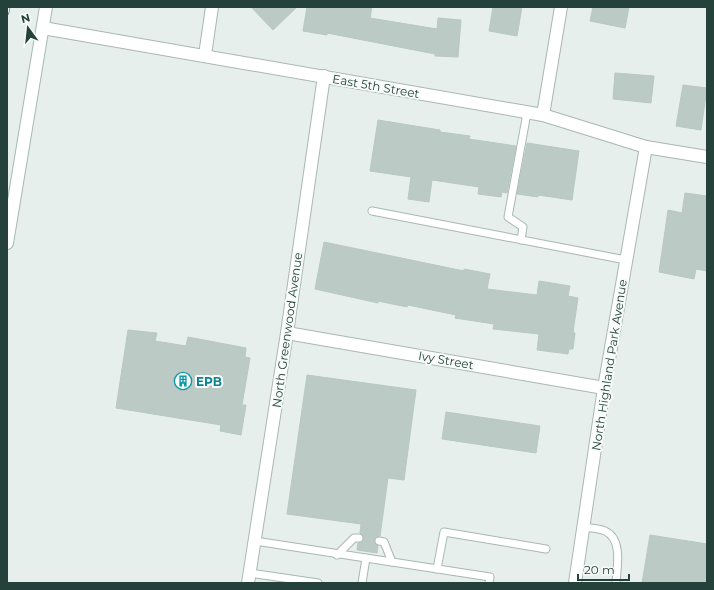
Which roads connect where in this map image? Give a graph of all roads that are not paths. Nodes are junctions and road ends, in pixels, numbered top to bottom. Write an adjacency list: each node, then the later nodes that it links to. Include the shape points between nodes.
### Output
1 (46, 7): 4 (street)
2 (212, 7): 5 (street)
3 (560, 7): 8 (street)
4 (43, 28): 5 (street, East 5th Street); 13 (street)
5 (205, 55): 6 (street, East 5th Street)
6 (324, 76): 7 (street, East 5th Street); 15 (street, North Greenwood Avenue)
7 (527, 113): 8 (street, East 5th Street); 12 (lane, via 508,217 523,226)
8 (543, 116): 9 (street, East 5th Street)
9 (646, 146): 10 (street, East 5th Street); 14 (street, North Highland Park Avenue)
10 (707, 157)
11 (372, 211): 12 (lane)
12 (521, 240): 14 (lane)
13 (7, 243)
14 (626, 260): 16 (street, North Highland Park Avenue)
15 (287, 333): 16 (street, Ivy Street); 19 (street, North Greenwood Avenue)
16 (604, 388): 17 (street, North Highland Park Avenue)
17 (583, 527): 30 (street, North Highland Park Avenue); 31 (lane, via 604,530 612,535 617,545)
18 (359, 538): 22 (lane, via 354,538)
19 (255, 541): 22 (lane); 26 (street, North Greenwood Avenue)
20 (379, 541): 24 (lane, via 384,542)
21 (546, 548): 25 (lane, via 444,532)
22 (337, 555): 23 (lane)
23 (366, 558): 24 (lane); 28 (lane)
24 (392, 562): 25 (lane)
25 (437, 569): 29 (lane, via 490,577)
26 (249, 578): 27 (lane)
27 (318, 583)
28 (362, 583)
29 (489, 583)
30 (575, 583)
31 (616, 583)

